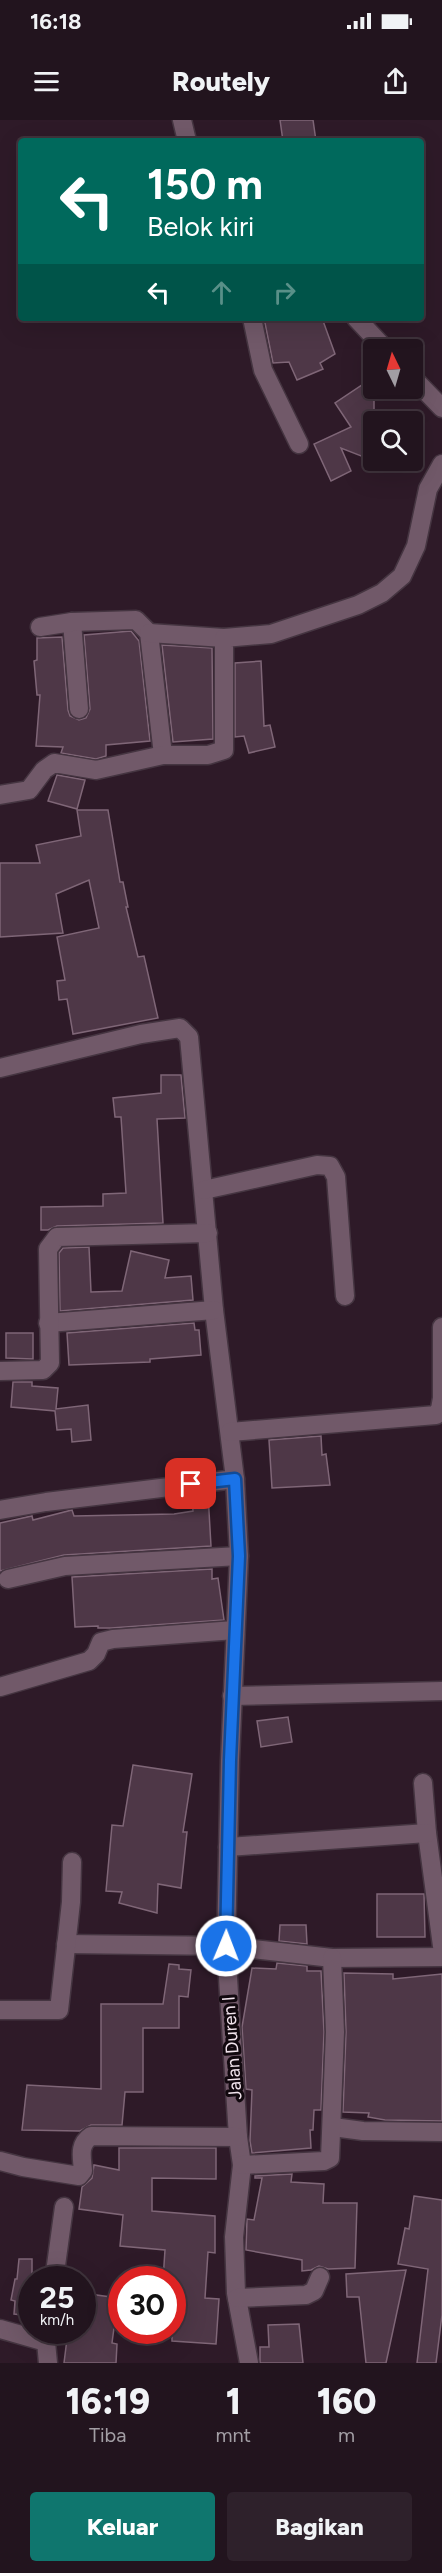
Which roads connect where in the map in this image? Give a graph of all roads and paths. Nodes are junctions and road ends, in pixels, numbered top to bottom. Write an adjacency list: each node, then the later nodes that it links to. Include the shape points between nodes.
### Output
1 (182, 120): 2 (street)
2 (186, 138)
3 (253, 321): 8 (street, via 263,370)
4 (359, 321): 5 (street)
5 (376, 339)
6 (423, 388): 7 (street)
7 (442, 408)
8 (299, 444)
9 (442, 464): 13 (street, via 428,489 416,546 402,576 382,593 271,634)
10 (72, 622): 11 (street); 12 (street, via 136,620); 14 (street)
11 (40, 627)
12 (149, 633): 13 (street); 15 (street)
13 (224, 638): 15 (street, via 224,750 208,755)
14 (78, 709)
15 (163, 755): 16 (street, via 96,770 54,763 29,790)
16 (0, 795)
17 (0, 1068): 18 (street, Jalan Duren I, via 180,1028 189,1037)
18 (204, 1190): 19 (street, Jalan Duren I); 20 (street, via 317,1165 330,1166 336,1177)
19 (208, 1233): 21 (street, Jalan Duren I); 22 (street, via 57,1238 48,1249)
20 (345, 1296)
21 (214, 1310): 22 (street); 25 (street, Jalan Duren I)
22 (48, 1323): 24 (street, via 47,1368)
23 (442, 1327): 25 (street, via 442,1398 436,1415)
24 (0, 1371)
25 (230, 1432): 26 (street, Jalan Duren I)
26 (235, 1479): 27 (street); 28 (street, Jalan Duren I)
27 (0, 1510)
28 (239, 1556): 29 (street, via 65,1566); 30 (street, Jalan Duren I)
29 (8, 1579)
30 (235, 1630): 31 (street, via 113,1639 101,1642 89,1661); 33 (street, Jalan Duren I)
31 (0, 1687)
32 (442, 1691): 33 (street)
33 (232, 1696): 36 (street, Jalan Duren I)
34 (423, 1783): 35 (street)
35 (427, 1833): 36 (street); 40 (street)
36 (228, 1847): 39 (street, Jalan Duren I)
37 (72, 1862): 38 (street)
38 (66, 1944): 39 (street); 43 (street, via 59,2010)
39 (226, 1946): 42 (street); 46 (street, Jalan Duren I)
40 (442, 1946)
41 (442, 1957): 42 (street)
42 (332, 1958): 44 (street)
43 (0, 2010)
44 (333, 2127): 45 (street); 48 (street, via 328,2160)
45 (442, 2132)
46 (238, 2137): 47 (street, via 91,2136 81,2147 83,2171 79,2176); 48 (street, Jalan Duren I)
47 (0, 2161)
48 (242, 2165): 52 (street, Jalan Duren I, via 234,2236)
49 (64, 2207): 50 (street)
50 (56, 2266)
51 (320, 2277): 52 (street, via 314,2291 306,2295)
52 (237, 2298): 57 (street, Jalan Duren I)
53 (0, 2329): 54 (street)
54 (18, 2332)
55 (47, 2344): 56 (street)
56 (48, 2363)
57 (249, 2363)

